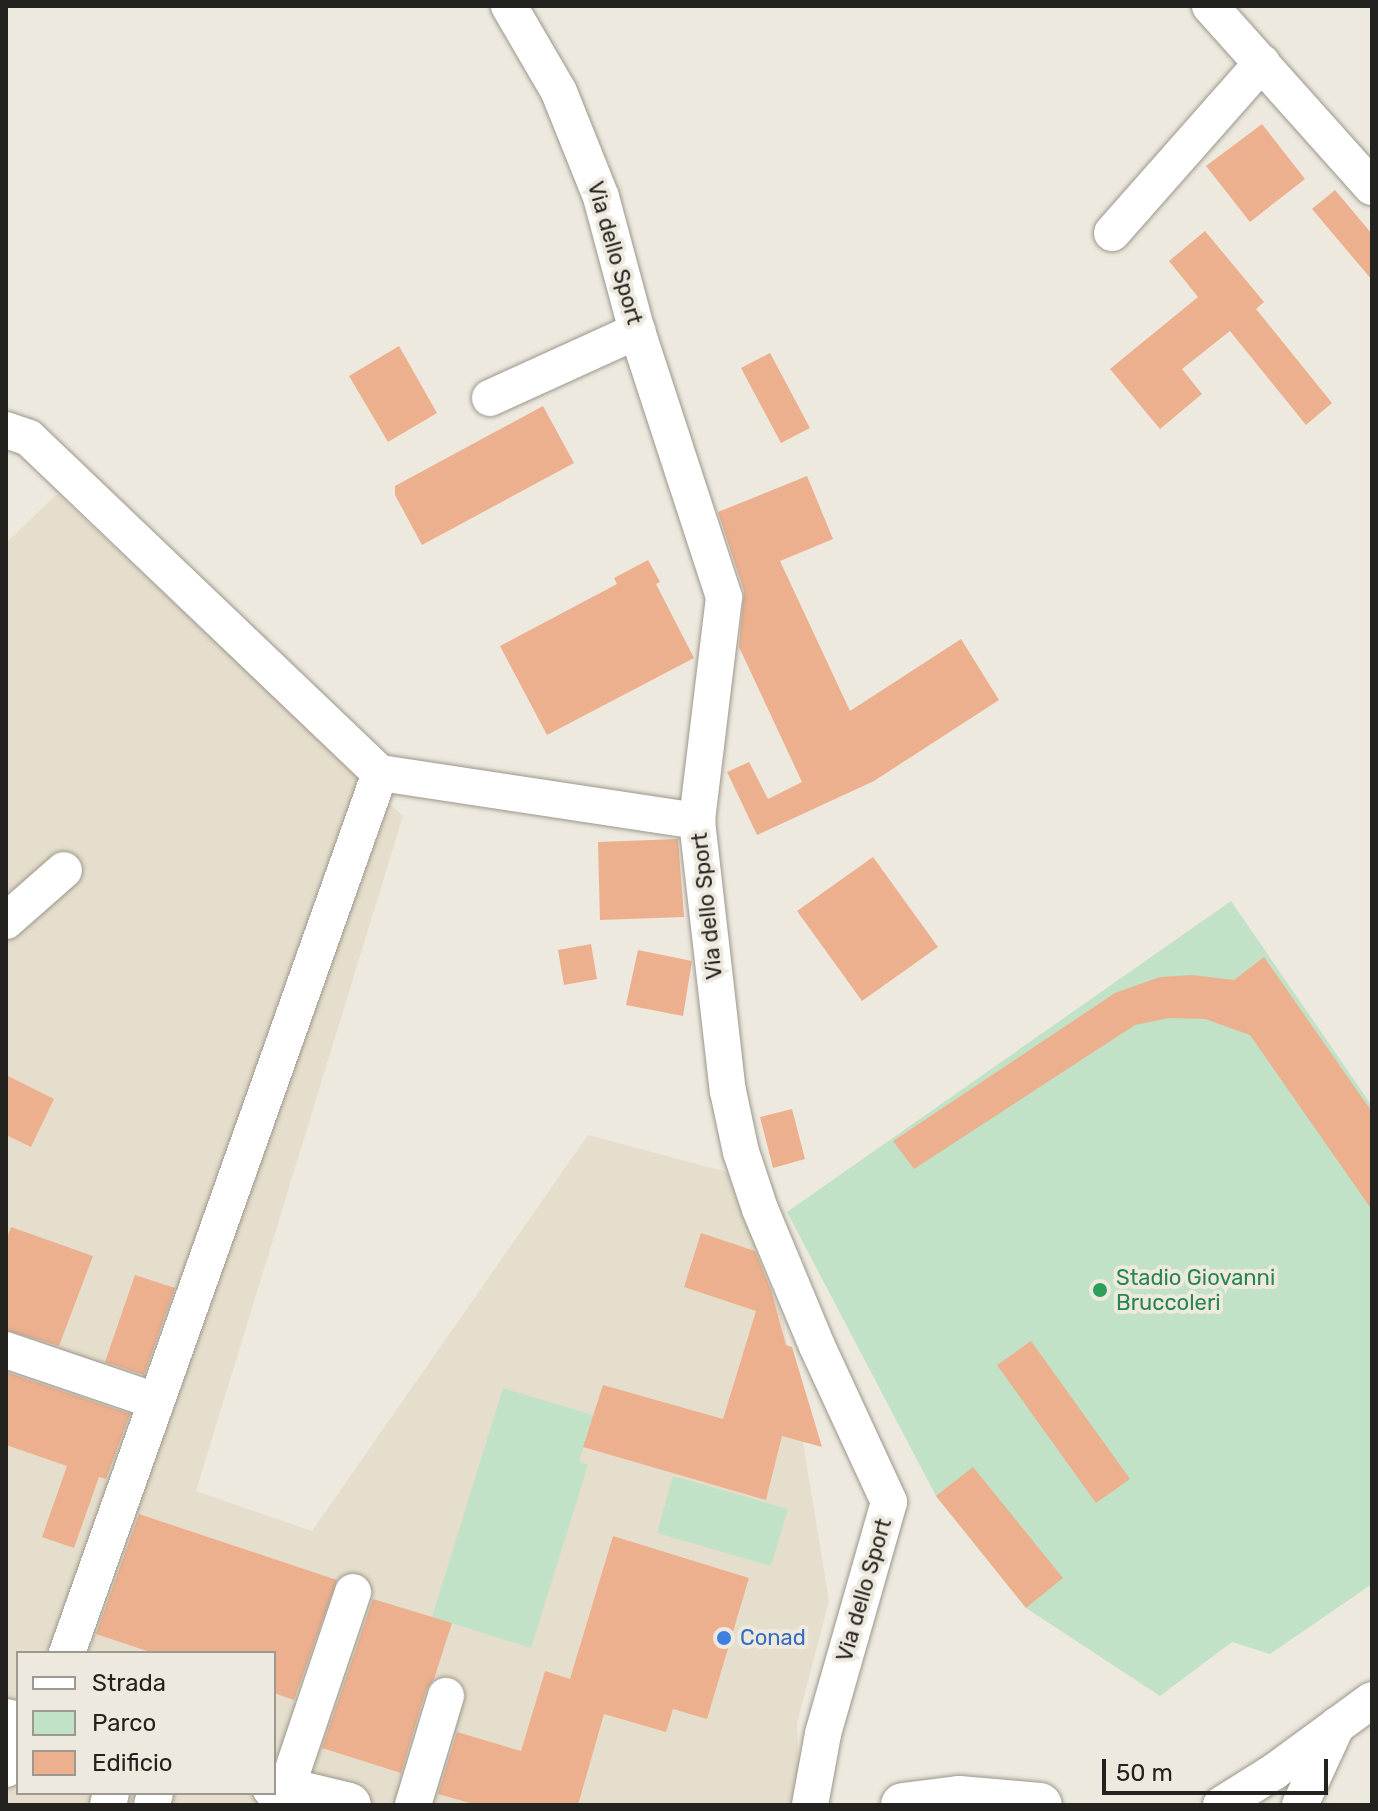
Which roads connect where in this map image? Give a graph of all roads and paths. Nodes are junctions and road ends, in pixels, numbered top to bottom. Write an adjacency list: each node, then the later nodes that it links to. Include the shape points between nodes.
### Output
1 (509, 6): 6 (street, Via dello Sport, via 559,92 601,197)
2 (1210, 6): 3 (street)
3 (1262, 63): 4 (street); 5 (street)
4 (1372, 187)
5 (1112, 233)
6 (637, 331): 7 (street); 10 (street, Via dello Sport, via 724,597)
7 (490, 398)
8 (6, 430): 9 (street, via 29,438)
9 (380, 773): 10 (street); 14 (street)
10 (697, 821): 28 (street, Via dello Sport, via 728,1091 741,1152 812,1333 889,1502 823,1734)
11 (64, 870): 12 (street)
12 (6, 921)
13 (6, 1350): 14 (street)
14 (156, 1401): 16 (street)
15 (353, 1592): 22 (street)
16 (68, 1651)
17 (446, 1696): 27 (street)
18 (1372, 1700): 19 (street)
19 (1338, 1723): 23 (street); 24 (street)
20 (16, 1732): 21 (street)
21 (6, 1769)
22 (280, 1788): 26 (main road)
23 (1270, 1788): 30 (street)
24 (1317, 1795)
25 (1031, 1804): 29 (main road, via 959,1798)
26 (349, 1805)
27 (413, 1805)
28 (810, 1805)
29 (903, 1805)
30 (1221, 1805)

